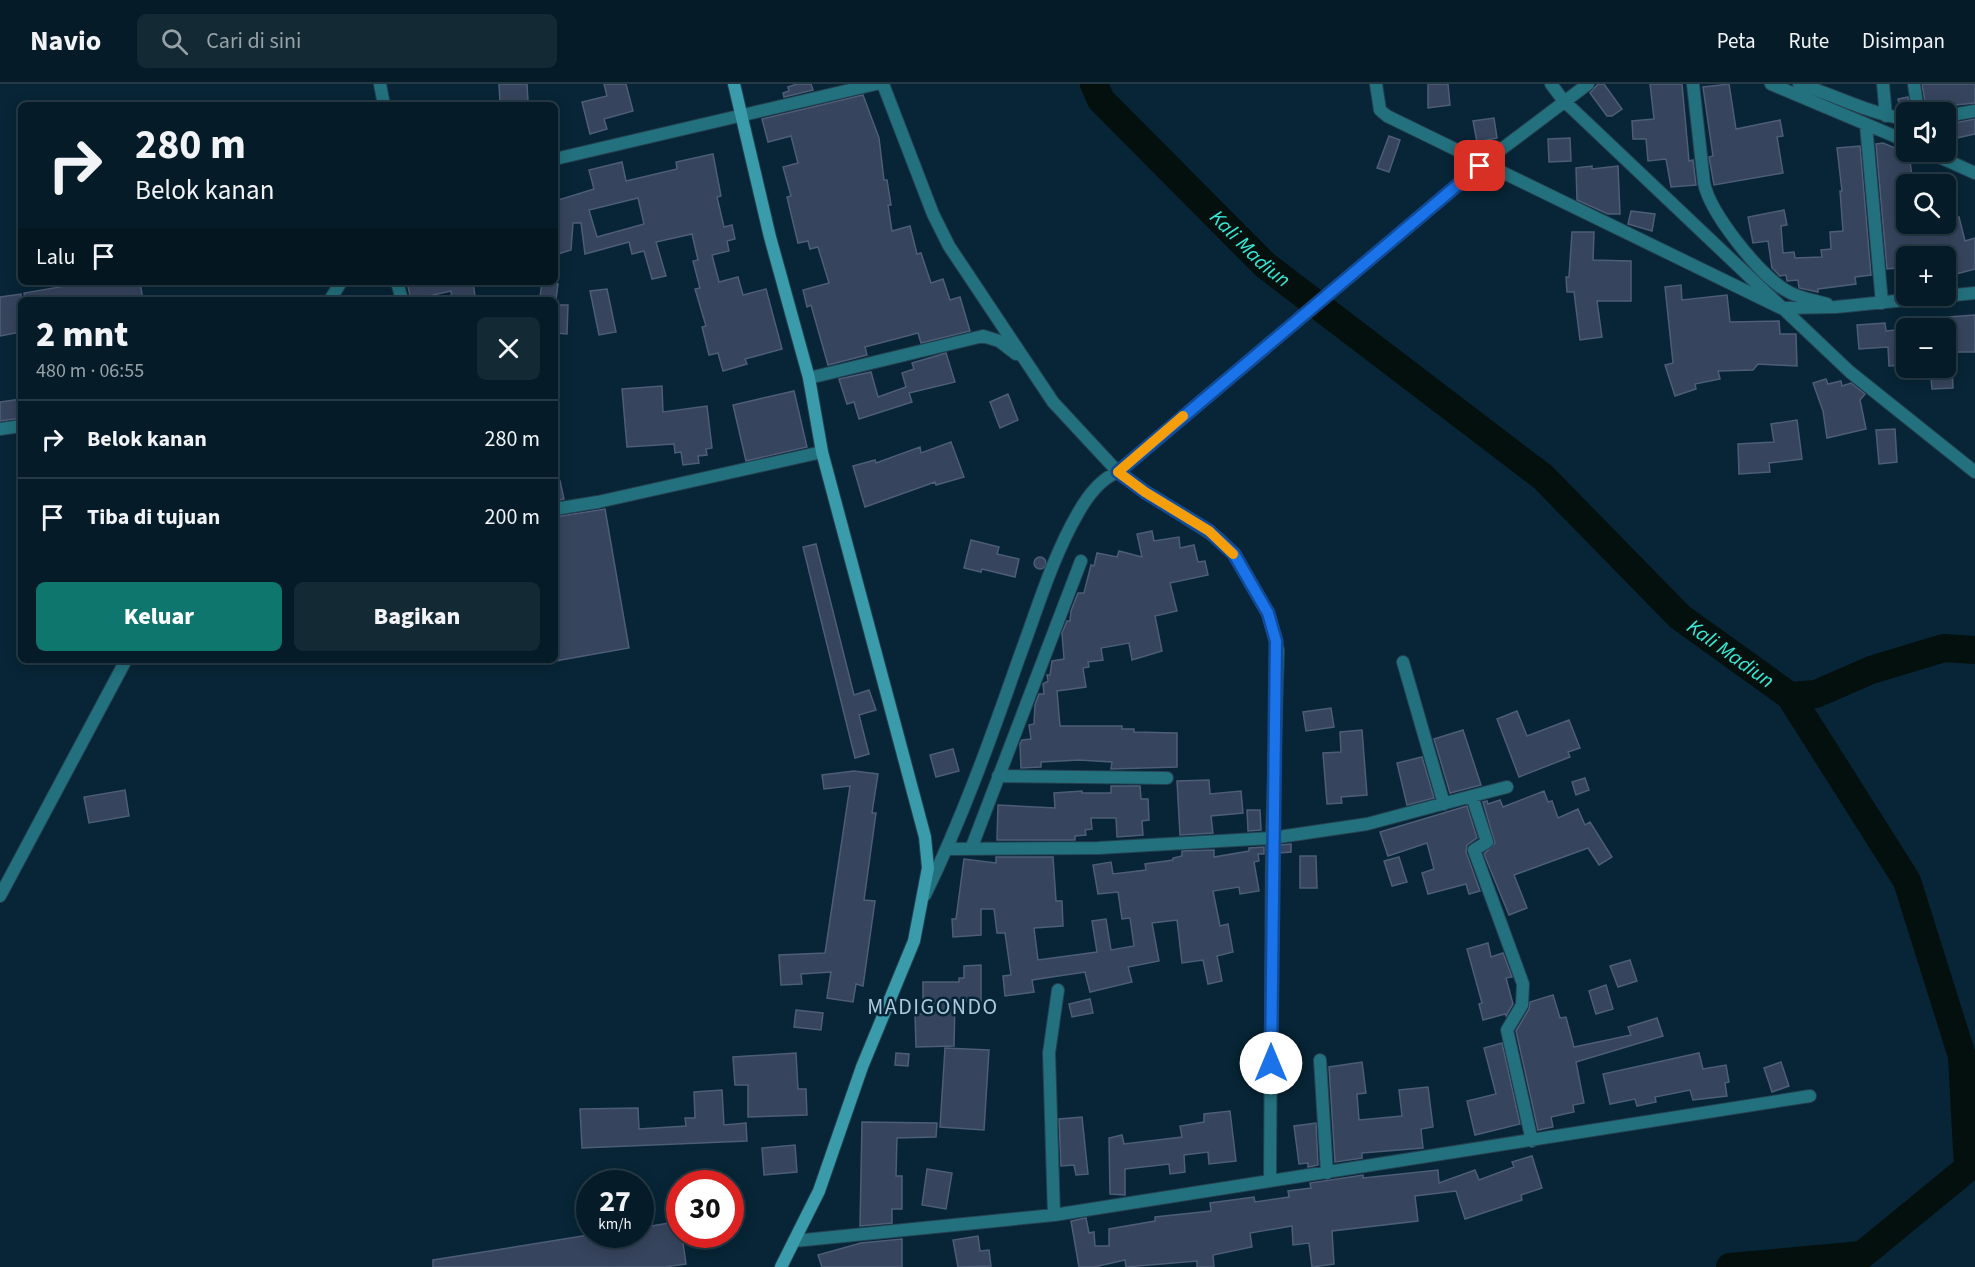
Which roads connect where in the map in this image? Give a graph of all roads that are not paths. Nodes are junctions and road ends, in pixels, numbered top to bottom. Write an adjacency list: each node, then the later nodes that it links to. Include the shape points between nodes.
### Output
1 (380, 84): 15 (street)
2 (734, 84): 20 (main road)
3 (876, 84): 20 (street)
4 (883, 84): 31 (street, via 949,246)
5 (1376, 84): 30 (street, via 1380,110 1387,116)
6 (1551, 84): 14 (street)
7 (1588, 84): 14 (street)
8 (1693, 84): 29 (street, via 1704,183 1714,211 1762,271 1788,292)
9 (1771, 84): 22 (street)
10 (1799, 84): 13 (street)
11 (1883, 84): 19 (street)
12 (1914, 84): 16 (street)
13 (1835, 89): 19 (street)
14 (1563, 100): 30 (street); 37 (street, bridge, via 1359,265)
15 (383, 102)
16 (1917, 102)
17 (1975, 111): 18 (street)
18 (1956, 114)
19 (1886, 116): 21 (street)
20 (742, 117): 24 (street); 32 (main road)
21 (1896, 118)
22 (1866, 124): 23 (street); 28 (street)
23 (1896, 137)
24 (558, 158)
25 (1952, 162): 26 (street)
26 (1975, 172)
27 (1975, 293): 28 (street)
28 (1882, 303): 29 (street)
29 (1836, 307): 30 (street)
30 (1781, 309): 36 (street, via 1850,372)
31 (1025, 360): 32 (street, via 999,341 983,336); 37 (street, via 1053,402)
32 (809, 378): 35 (main road)
33 (18, 426): 34 (street)
34 (0, 429)
35 (822, 452): 39 (street); 52 (main road, via 925,837 928,868)
36 (1969, 461): 38 (street)
37 (1118, 472): 48 (street, via 1219,539 1234,554 1268,613 1278,650); 49 (street, via 1097,486 1071,525)
38 (1975, 472)
39 (558, 508)
40 (1081, 561): 43 (street)
41 (1403, 662): 47 (street)
42 (124, 663): 51 (street)
43 (998, 776): 44 (street); 50 (street)
44 (1167, 778)
45 (1507, 787): 46 (street)
46 (1472, 796): 47 (street); 56 (street, via 1487,842 1474,850 1522,984 1522,1005 1507,1030)
47 (1444, 804): 48 (street, via 1367,824)
48 (1272, 838): 50 (street, via 1098,848); 58 (street)
49 (948, 849): 50 (street); 52 (street)
50 (971, 849)
51 (0, 896)
52 (923, 899): 60 (main road, via 914,940 862,1067 819,1191)
53 (1058, 990): 59 (street, via 1048,1053)
54 (1320, 1060): 57 (street)
55 (1810, 1096): 56 (street)
56 (1532, 1141): 57 (street)
57 (1327, 1173): 58 (street)
58 (1270, 1179): 59 (street)
59 (1054, 1215): 60 (street)
60 (794, 1241): 61 (main road)
61 (781, 1267)

